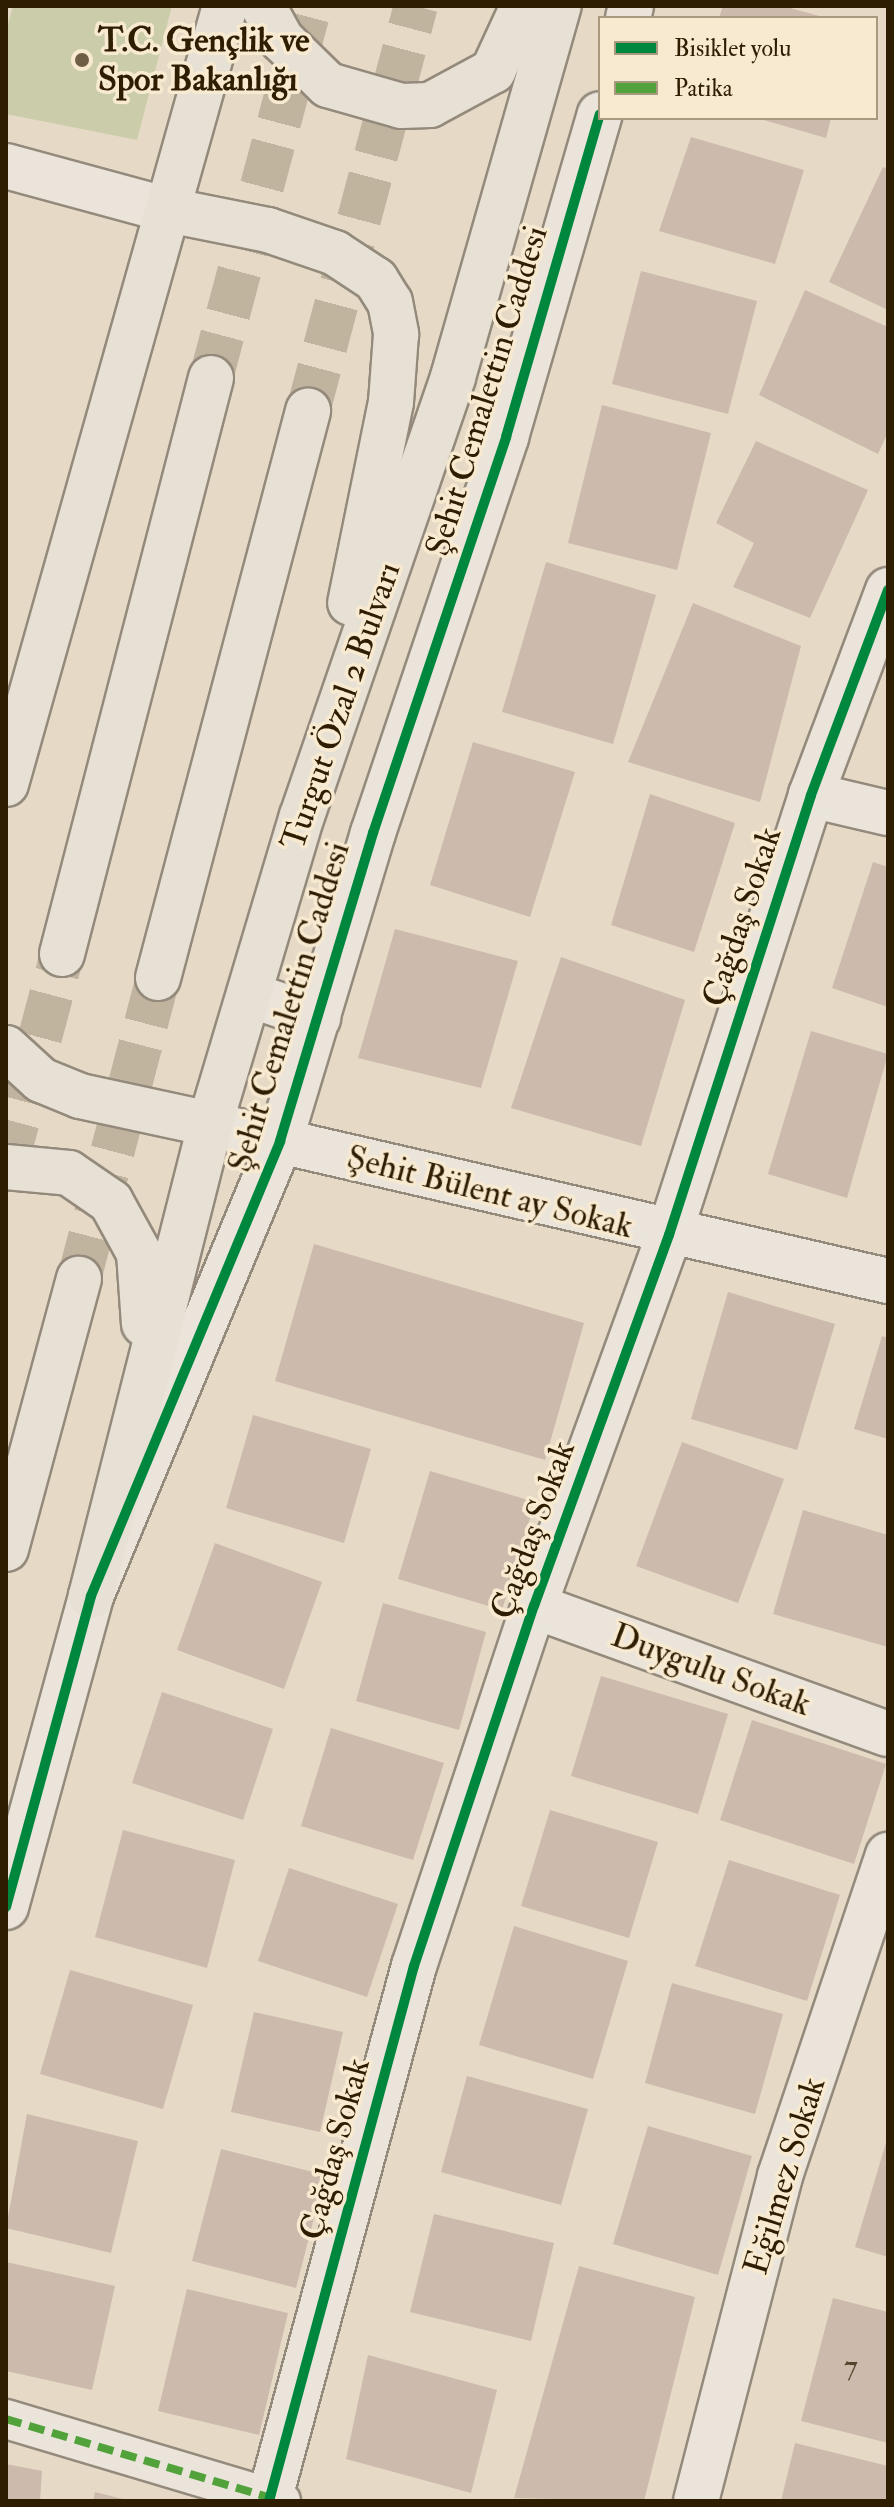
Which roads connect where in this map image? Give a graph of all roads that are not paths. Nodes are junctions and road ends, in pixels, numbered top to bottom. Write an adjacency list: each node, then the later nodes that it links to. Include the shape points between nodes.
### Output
1 (225, 6): 7 (highway)
2 (263, 6): 3 (highway, via 282,40 328,85 401,106 441,101 493,71)
3 (523, 6)
4 (559, 6): 14 (highway, Turgut Özal 2 Bulvarı, via 453,377)
5 (598, 120): 18 (street, Şehit Cemalettin Caddesi, via 506,437)
6 (6, 166): 7 (street)
7 (168, 210): 11 (highway); 14 (highway, via 268,230 335,253 369,274 390,302 396,334 391,402)
8 (211, 378): 15 (highway)
9 (308, 411): 16 (highway)
10 (888, 590): 12 (street, Çağdaş Sokak)
11 (6, 784)
12 (811, 795): 13 (street); 23 (street, Çağdaş Sokak)
13 (888, 813)
14 (302, 816): 17 (highway, Turgut Özal 2 Bulvarı)
15 (62, 954)
16 (158, 978)
17 (250, 995): 18 (street); 20 (highway, Turgut Özal 2 Bulvarı)
18 (318, 1018): 21 (street, Şehit Cemalettin Caddesi)
19 (6, 1048): 20 (highway, via 41,1080 80,1096)
20 (210, 1124): 21 (street, Şehit Bülent ay Sokak); 26 (highway, Turgut Özal 2 Bulvarı)
21 (280, 1141): 23 (street, Şehit Bülent ay Sokak); 28 (street, Şehit Cemalettin Caddesi)
22 (6, 1167): 26 (highway, via 69,1173 111,1202 124,1220 139,1253 145,1306)
23 (669, 1235): 25 (street, Şehit Bülent ay Sokak); 29 (street, Çağdaş Sokak)
24 (79, 1279): 27 (highway)
25 (888, 1281)
26 (135, 1414): 28 (highway, Turgut Özal 2 Bulvarı)
27 (6, 1549)
28 (91, 1596): 32 (street, Şehit Cemalettin Caddesi)
29 (534, 1606): 30 (street, Duygulu Sokak); 34 (street, Çağdaş Sokak, via 414,1966)
30 (888, 1734)
31 (888, 1855): 35 (street, Eğilmez Sokak, via 780,2176)
32 (6, 1907)
33 (6, 2419): 34 (street)
34 (273, 2500)
35 (696, 2501)

